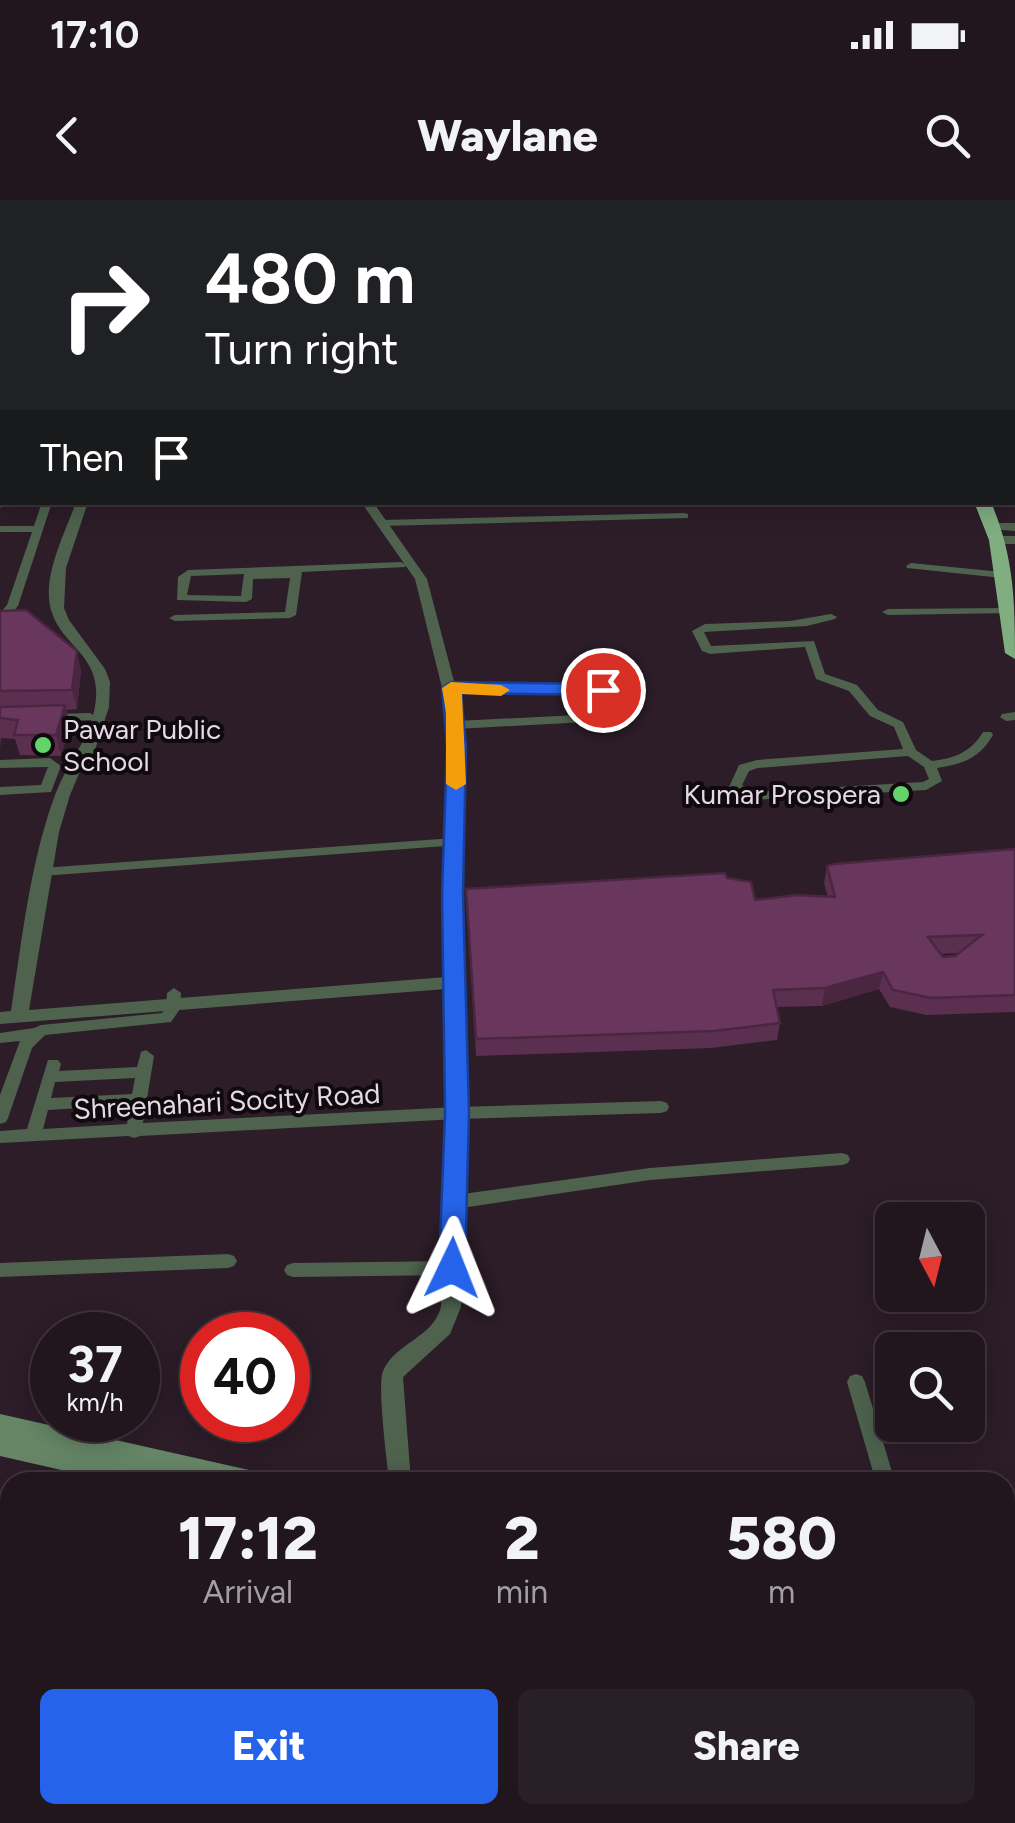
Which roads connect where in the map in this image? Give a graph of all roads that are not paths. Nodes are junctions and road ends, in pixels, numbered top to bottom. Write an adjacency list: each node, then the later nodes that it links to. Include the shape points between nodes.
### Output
1 (46, 505): 10 (street)
2 (71, 505): 22 (street, via 47,598 50,618)
3 (81, 505): 22 (street, via 58,594)
4 (370, 505): 8 (street)
5 (984, 505): 11 (highway)
6 (994, 505): 11 (highway)
7 (684, 516): 8 (street)
8 (386, 520): 25 (street, via 420,579)
9 (0, 529): 10 (street)
10 (38, 529): 19 (street)
11 (1006, 533): 15 (highway)
12 (401, 565): 14 (street)
13 (911, 566): 15 (street)
14 (296, 572): 14 (street, via 188,573 181,598 246,598 248,576); 20 (street, via 290,615)
15 (1009, 577): 17 (highway)
16 (888, 612): 17 (street)
17 (1007, 612): 24 (highway)
18 (831, 617): 21 (street)
19 (2, 618)
20 (176, 618)
21 (800, 622): 23 (street); 23 (street, via 698,631 710,650)
22 (72, 639): 27 (street, via 97,686); 33 (street, via 99,665 106,686 87,753)
23 (810, 643): 32 (street, via 820,676 853,688 874,713 899,724)
24 (1015, 652)
25 (451, 688): 26 (street); 30 (street)
26 (630, 689)
27 (90, 717): 29 (street); 33 (street)
28 (619, 717): 30 (street)
29 (36, 718)
30 (456, 725): 38 (street)
31 (986, 735): 35 (street, via 960,762)
32 (911, 752): 35 (street); 35 (street, via 757,764 744,768 735,787 753,796 926,786 936,781)
33 (79, 757): 36 (street)
34 (0, 764): 36 (street, via 50,762)
35 (930, 765)
36 (60, 778): 37 (street, via 42,790); 39 (street)
37 (0, 791)
38 (454, 842): 39 (street); 40 (street)
39 (42, 872): 43 (street)
40 (455, 976): 42 (street, via 174,998); 49 (street)
41 (0, 1006): 43 (street)
42 (96, 1011): 43 (street); 44 (street)
43 (13, 1013)
44 (37, 1033): 45 (street); 50 (street, via 25,1046)
45 (0, 1038)
46 (140, 1099): 47 (street); 47 (street, via 145,1064 51,1070); 51 (street)
47 (41, 1104): 52 (street)
48 (661, 1108): 49 (street, Shreenahari Socity Road)
49 (457, 1113): 51 (street, Shreenahari Socity Road); 55 (street)
50 (0, 1118)
51 (134, 1132): 52 (street, Shreenahari Socity Road)
52 (33, 1136): 53 (street, Shreenahari Socity Road)
53 (0, 1138)
54 (842, 1159): 55 (street, via 650,1174)
55 (455, 1202): 57 (street)
56 (228, 1261): 58 (street)
57 (452, 1268): 59 (street); 65 (street, via 450,1317 392,1375)
58 (0, 1270)
59 (293, 1270)
60 (856, 1382): 66 (street)
61 (0, 1425): 64 (main road)
62 (0, 1445): 63 (main road)
63 (118, 1472)
64 (205, 1472)
65 (399, 1472)
66 (883, 1472)

